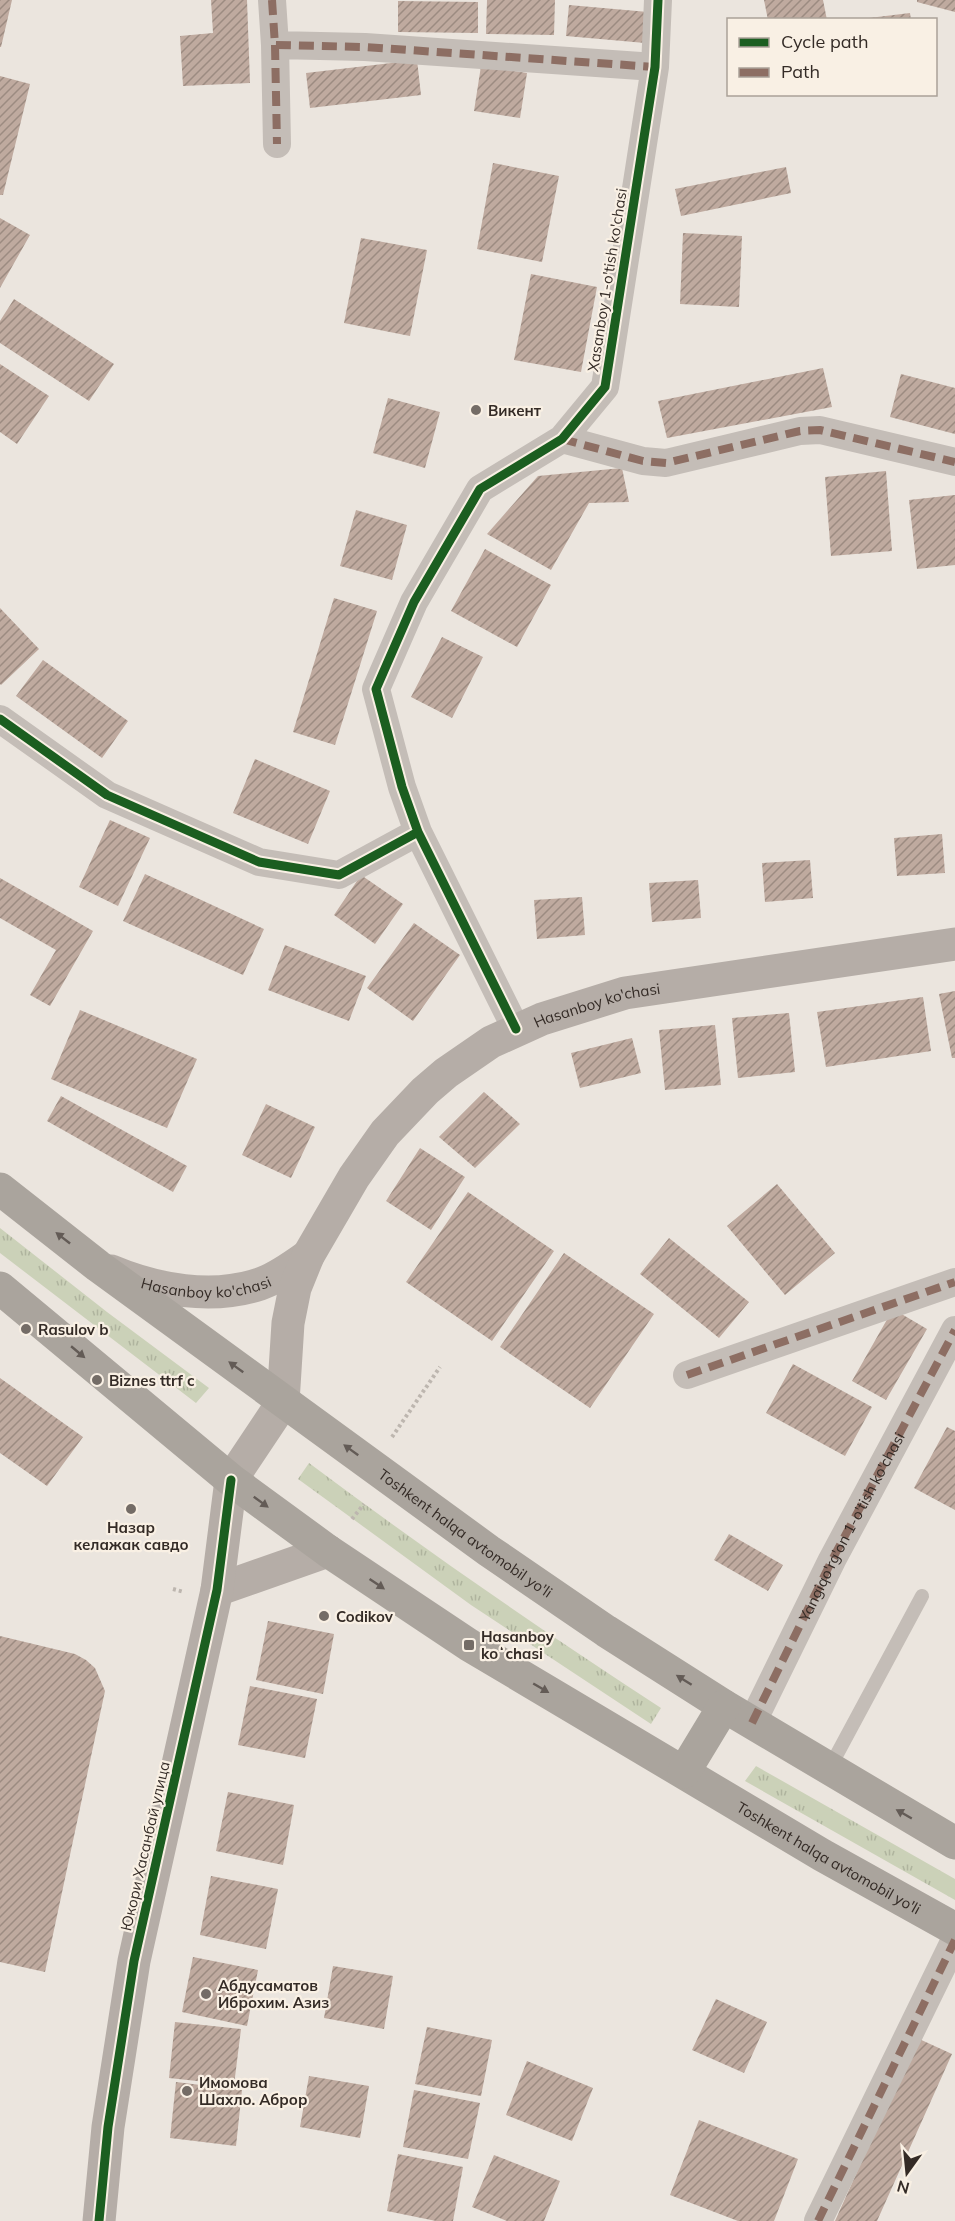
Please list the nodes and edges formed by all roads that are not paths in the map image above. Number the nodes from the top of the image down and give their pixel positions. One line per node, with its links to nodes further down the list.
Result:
1 (272, 0): 3 (street)
2 (658, 0): 4 (street, Xasanboy 1-o'tish ko'chasi)
3 (275, 45): 4 (street); 5 (street)
4 (655, 67): 6 (street, Xasanboy 1-o'tish ko'chasi)
5 (277, 144)
6 (562, 439): 7 (street); 9 (street, Xasanboy 1-o'tish ko'chasi)
7 (955, 462)
8 (0, 719): 9 (street)
9 (418, 832): 11 (street, Xasanboy 1-o'tish ko'chasi)
10 (955, 944): 11 (main road, Hasanboy ko'chasi)
11 (516, 1029): 13 (main road, Hasanboy ko'chasi)
12 (0, 1189): 14 (highway, Toshkent halqa avtomobil yo'li, one-way to 12)
13 (308, 1256): 14 (main road, Hasanboy ko'chasi); 19 (main road, Hasanboy ko'chasi)
14 (98, 1266): 19 (highway, Toshkent halqa avtomobil yo'li, one-way to 14)
15 (955, 1282): 18 (street)
16 (0, 1288): 20 (highway, Toshkent halqa avtomobil yo'li, one-way to 20)
17 (955, 1330): 25 (street, Yangiqo'rg'on 1-o'tish ko'chasi)
18 (687, 1375)
19 (283, 1402): 20 (main road); 24 (highway, Toshkent halqa avtomobil yo'li, one-way to 19)
20 (231, 1480): 21 (highway, Toshkent halqa avtomobil yo'li, one-way to 21); 22 (main road, Юкори Хасанбай улица)
21 (328, 1551): 22 (main road); 27 (highway, Toshkent halqa avtomobil yo'li, one-way to 27)
22 (217, 1590): 31 (main road, Юкори Хасанбай улица)
23 (922, 1596): 26 (lane)
24 (724, 1706): 25 (highway, Toshkent halqa avtomobil yo'li); 27 (highway)
25 (752, 1723): 26 (highway, Toshkent halqa avtomobil yo'li)
26 (829, 1769): 28 (highway, Toshkent halqa avtomobil yo'li, one-way to 26)
27 (684, 1772): 29 (highway, Toshkent halqa avtomobil yo'li)
28 (955, 1843)
29 (955, 1929)
30 (955, 1940): 32 (street)
31 (99, 2221)
32 (818, 2221)

